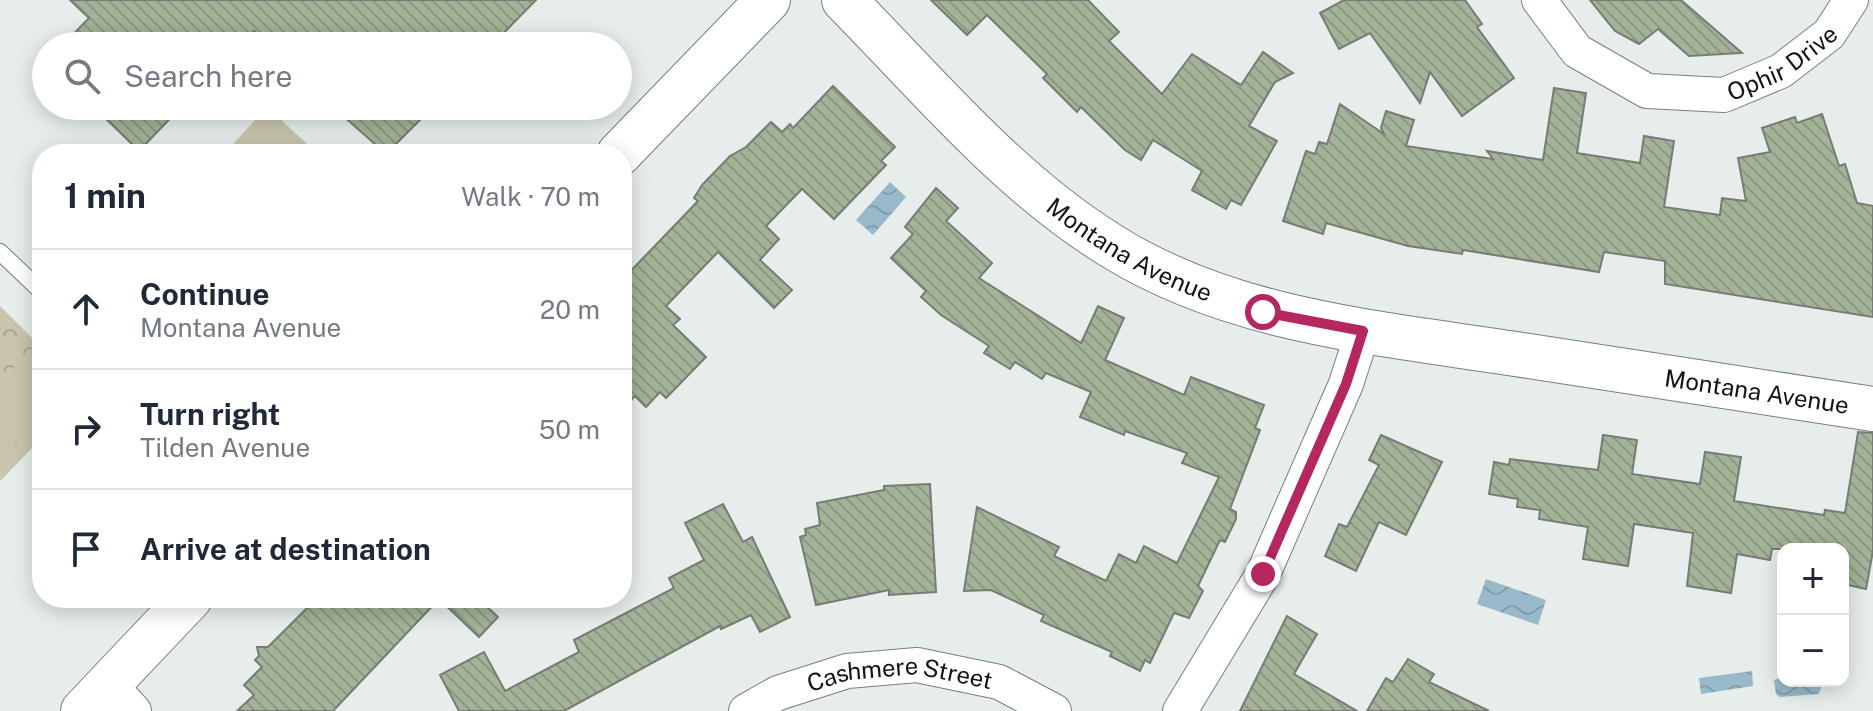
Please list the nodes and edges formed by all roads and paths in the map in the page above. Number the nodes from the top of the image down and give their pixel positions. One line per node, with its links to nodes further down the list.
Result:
1 (768, 0): 5 (street)
2 (844, 0): 8 (street, Montana Avenue)
3 (1539, 0): 4 (street, Ophir Drive)
4 (1851, 0)
5 (629, 144)
6 (0, 252): 7 (lane)
7 (32, 282)
8 (1363, 331): 9 (street, Montana Avenue); 14 (street)
9 (1873, 409)
10 (182, 608): 11 (street)
11 (109, 702)
12 (746, 711): 13 (street, Cashmere Street)
13 (1054, 711)
14 (1180, 711)

